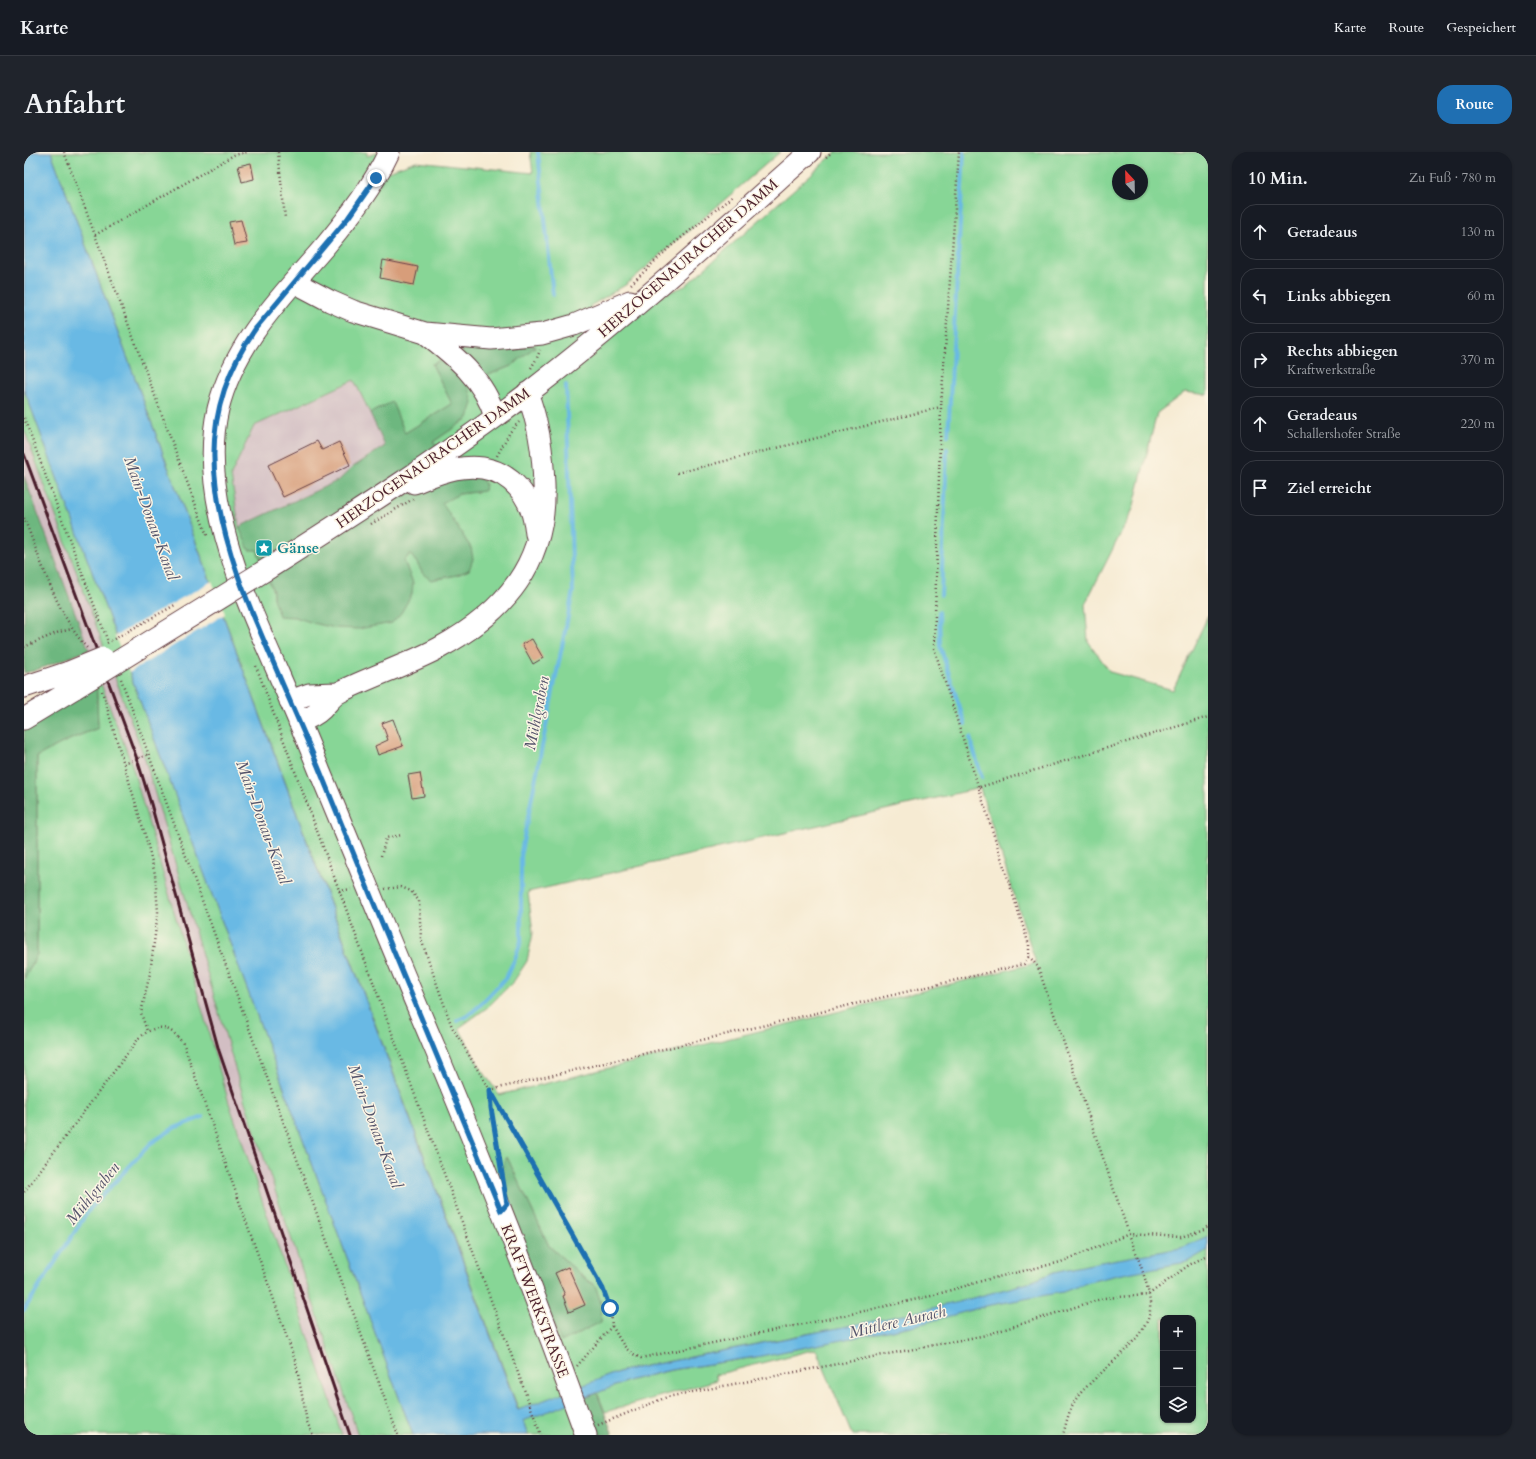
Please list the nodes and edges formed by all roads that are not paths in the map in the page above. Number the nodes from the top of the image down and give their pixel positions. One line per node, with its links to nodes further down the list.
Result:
1 (389, 152): 3 (main road, KRAFTWERKSTRASSE)
2 (810, 152): 4 (main road, HERZOGENAURACHER DAMM)
3 (294, 282): 5 (main road); 13 (main road, KRAFTWERKSTRASSE)
4 (652, 292): 5 (main road); 6 (main road, HERZOGENAURACHER DAMM)
5 (425, 333): 7 (main road)
6 (527, 393): 7 (main road, HERZOGENAURACHER DAMM); 9 (main road)
7 (495, 417): 8 (main road, HERZOGENAURACHER DAMM)
8 (373, 502): 9 (main road); 10 (main road, HERZOGENAURACHER DAMM, bridge)
9 (536, 542): 12 (main road)
10 (72, 680): 11 (main road); 14 (main road, HERZOGENAURACHER DAMM)
11 (24, 687)
12 (337, 693): 13 (main road); 15 (main road)
13 (290, 701): 15 (main road, KRAFTWERKSTRASSE)
14 (24, 719)
15 (299, 722): 16 (main road, KRAFTWERKSTRASSE)
16 (586, 1433)

